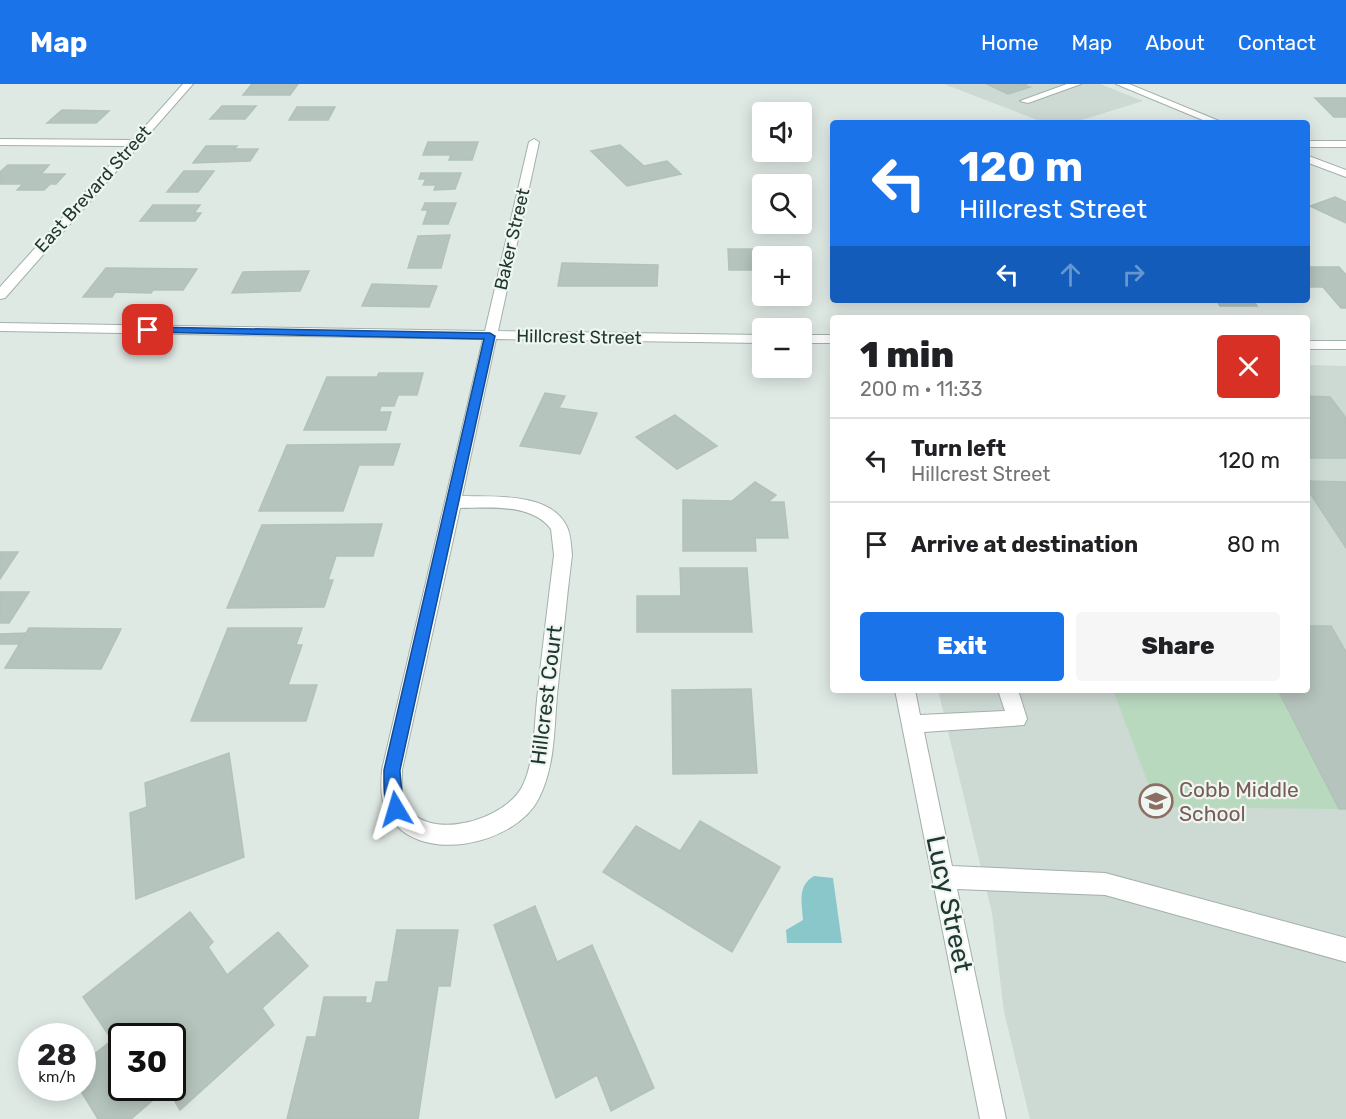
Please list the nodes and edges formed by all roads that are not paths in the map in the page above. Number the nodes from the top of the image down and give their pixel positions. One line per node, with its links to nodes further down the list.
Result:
1 (188, 84): 8 (street, East Brevard Street)
2 (1076, 84): 4 (street)
3 (1121, 84): 5 (street)
4 (1024, 101)
5 (1211, 120)
6 (0, 142): 8 (street)
7 (534, 142): 15 (street, Baker Street)
8 (133, 143): 13 (street, East Brevard Street)
9 (1310, 144): 10 (street)
10 (1346, 144)
11 (1310, 160): 12 (street)
12 (1346, 174)
13 (0, 295)
14 (0, 327): 15 (street, Hillcrest Street)
15 (490, 336): 16 (street, Hillcrest Street); 21 (street, Hillcrest Court)
16 (752, 339)
17 (812, 339): 18 (street)
18 (830, 339)
19 (1310, 345): 20 (street)
20 (1346, 345)
21 (453, 502): 21 (street, Hillcrest Court)
22 (906, 693): 24 (street, Lucy Street)
23 (1009, 693): 24 (street)
24 (912, 724): 25 (street, Lucy Street)
25 (944, 877): 26 (street); 27 (street, Lucy Street)
26 (1346, 950)
27 (993, 1119)

